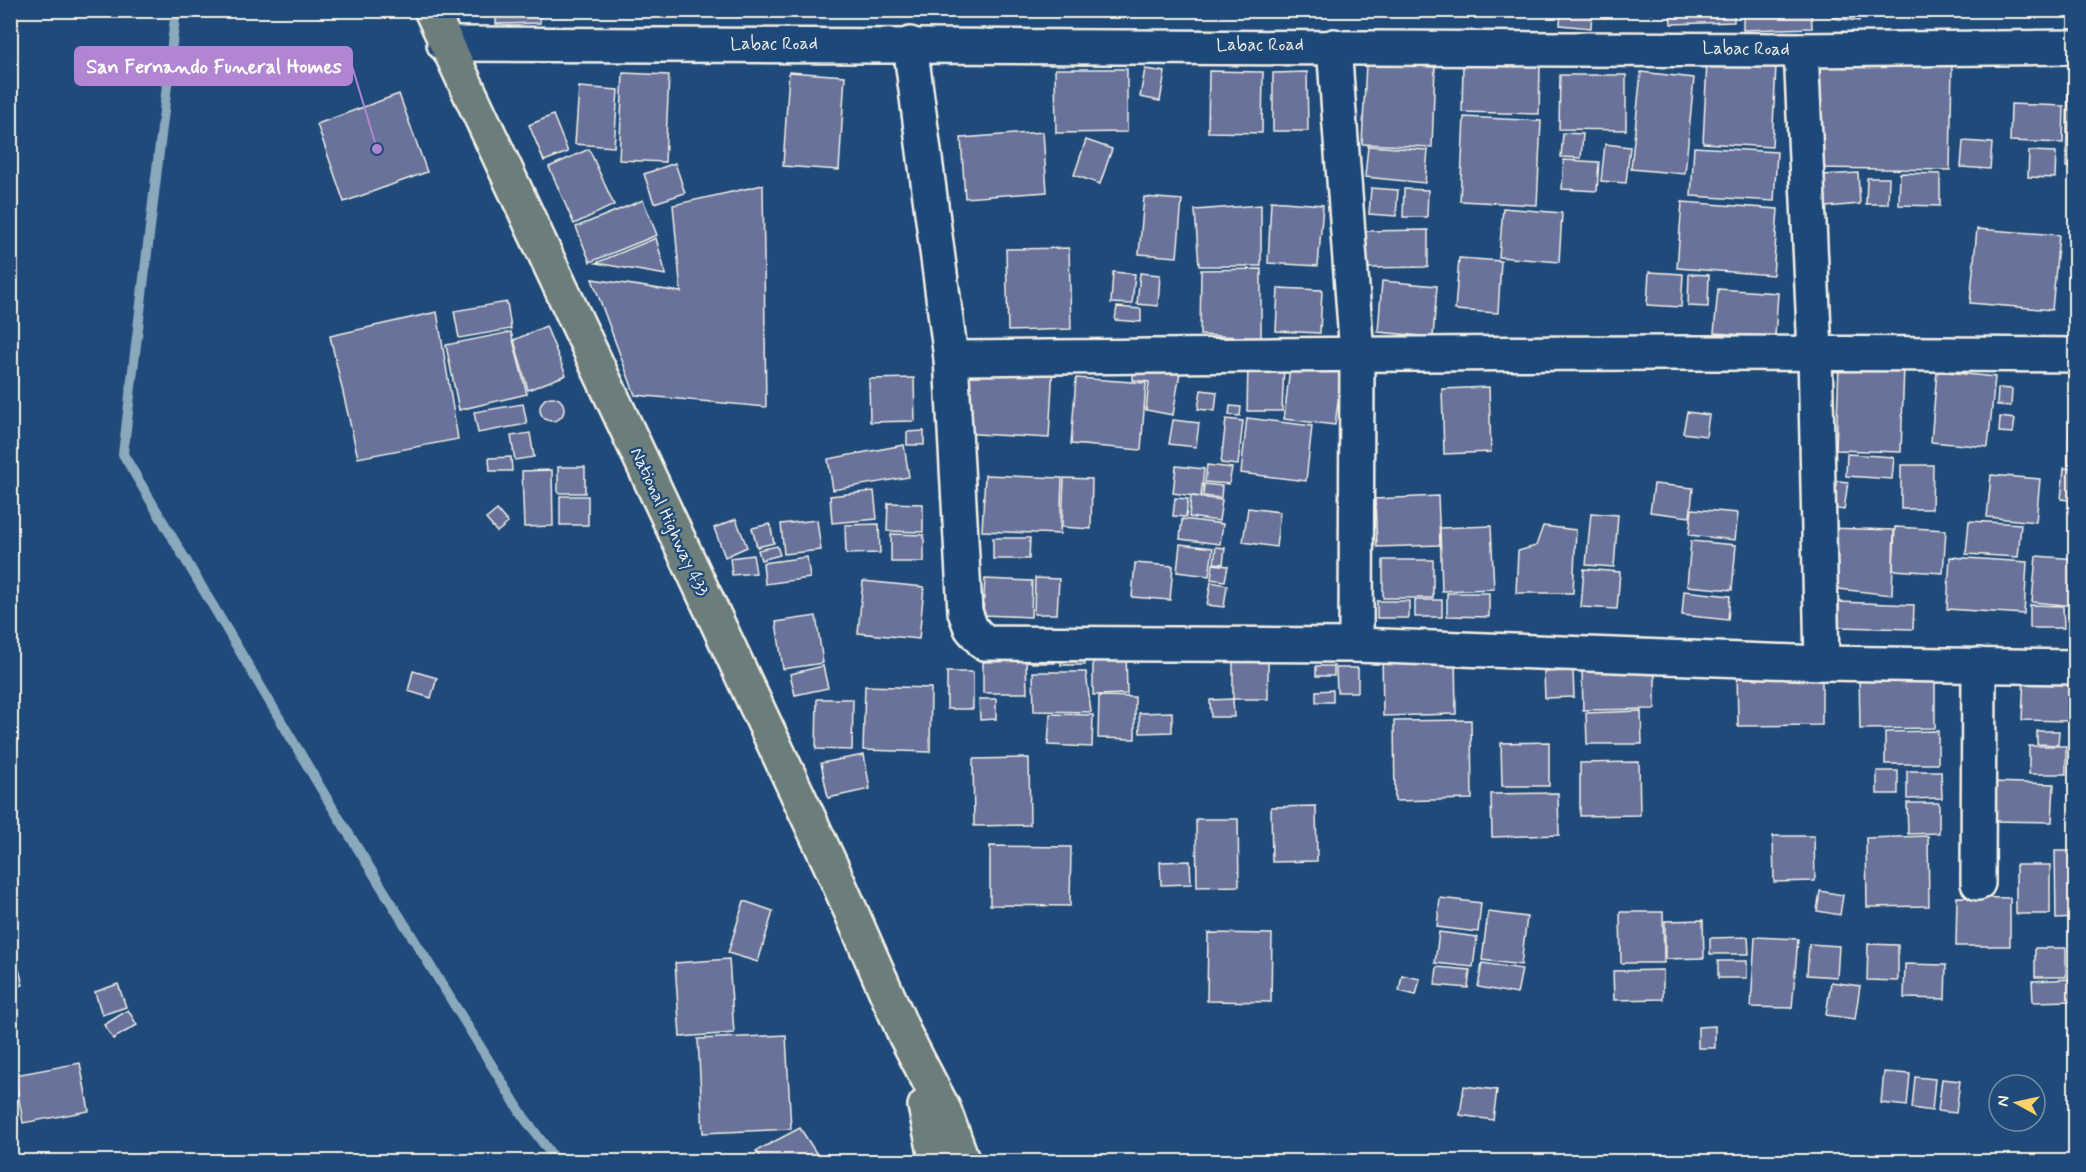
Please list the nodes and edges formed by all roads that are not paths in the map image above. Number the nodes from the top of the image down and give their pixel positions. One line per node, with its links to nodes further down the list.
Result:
1 (431, 10): 2 (main road, National Highway 433)
2 (444, 44): 3 (street, Labac Road); 16 (main road, National Highway 433)
3 (910, 44): 4 (street, Labac Road); 10 (street)
4 (1334, 46): 6 (street, Labac Road); 8 (street)
5 (2076, 47): 6 (street, Labac Road)
6 (1801, 50): 7 (street)
7 (1815, 352): 8 (street); 9 (street); 12 (street)
8 (1357, 354): 10 (street); 11 (street)
9 (2076, 355)
10 (951, 358): 11 (street)
11 (1356, 645): 12 (street)
12 (1822, 663): 13 (street)
13 (1979, 665): 14 (street); 15 (street)
14 (2076, 667)
15 (1978, 883)
16 (905, 1035): 17 (main road, National Highway 433); 18 (main road, National Highway 433)
17 (936, 1161)
18 (963, 1161)

